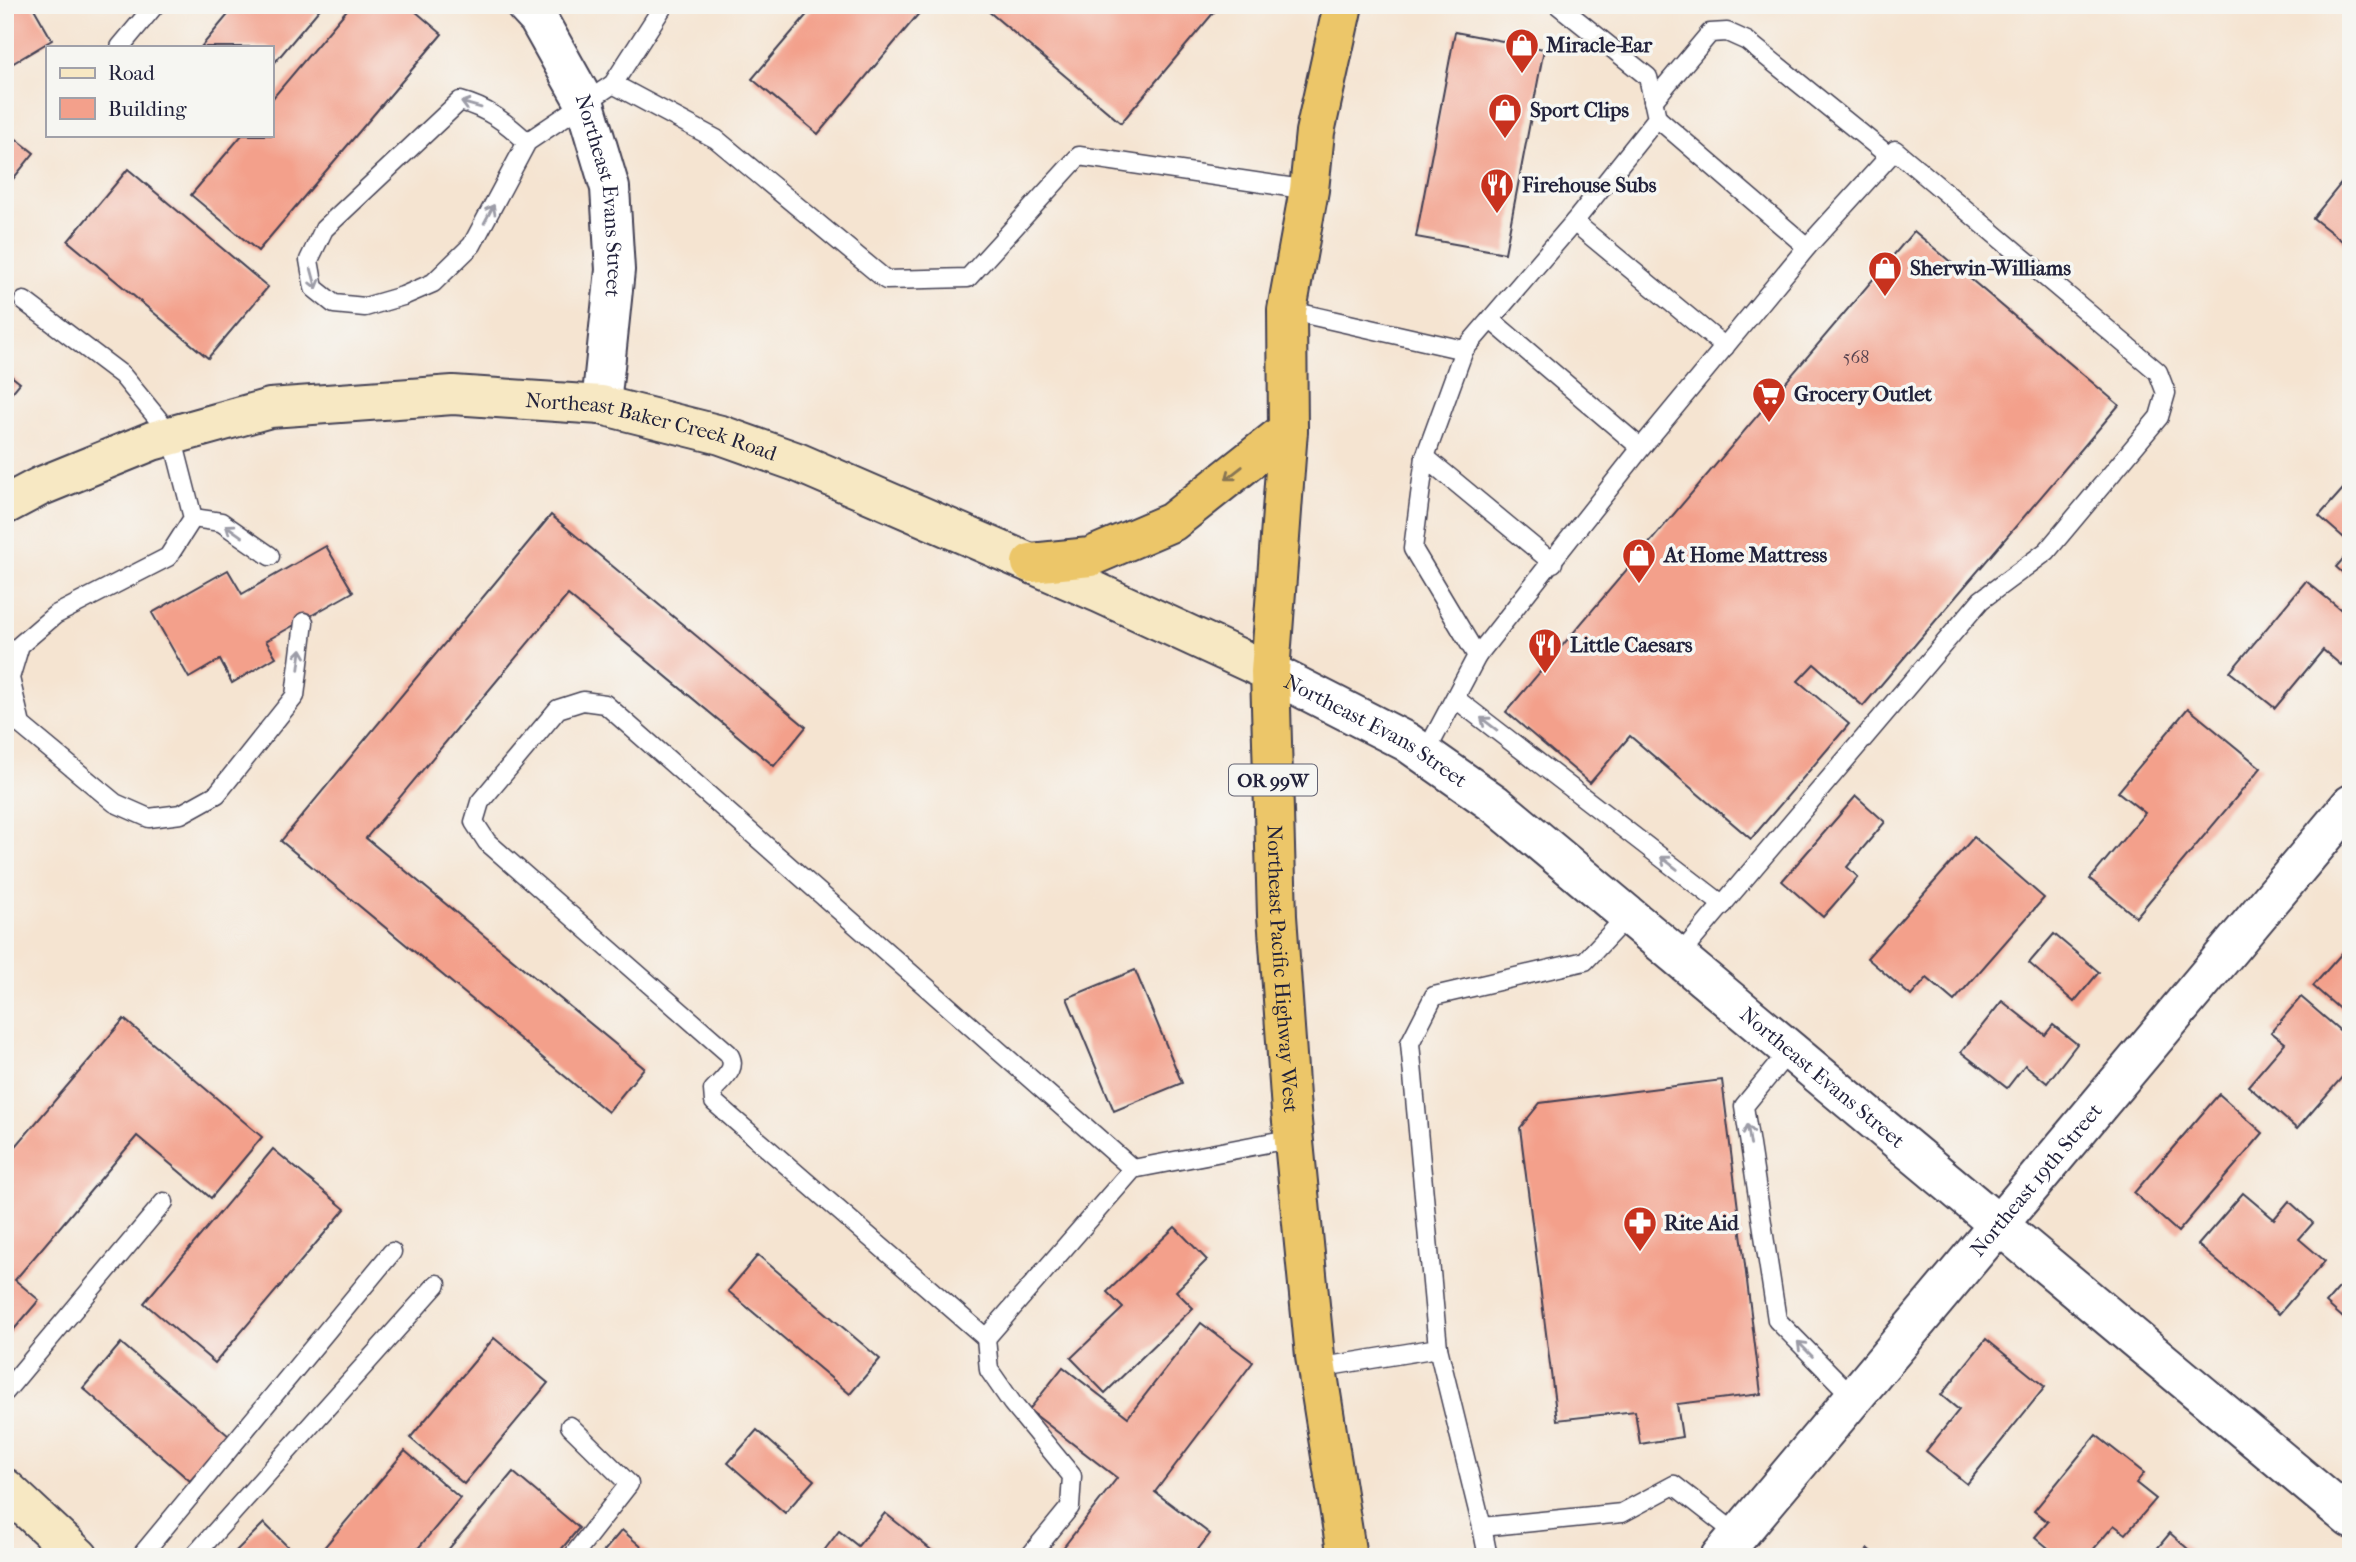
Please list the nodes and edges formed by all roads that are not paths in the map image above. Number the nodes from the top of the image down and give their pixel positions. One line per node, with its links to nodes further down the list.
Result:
1 (155, 5): 6 (lane)
2 (525, 5): 7 (street, Northeast Evans Street)
3 (664, 5): 7 (lane)
4 (1343, 5): 11 (highway, Northeast Pacific Highway West / OR 99W)
5 (1558, 5): 8 (lane)
6 (121, 46)
7 (599, 92): 9 (lane); 11 (lane); 19 (street, Northeast Evans Street)
8 (1655, 109): 10 (lane); 12 (lane); 13 (lane)
9 (527, 142): 9 (lane, one-way to 9)
10 (1889, 156): 13 (lane); 35 (lane)
11 (1309, 190): 15 (highway, Northeast Pacific Highway West / OR 99W)
12 (1574, 222): 16 (lane); 17 (lane)
13 (1807, 247): 17 (lane)
14 (24, 300): 21 (lane)
15 (1287, 310): 18 (lane); 20 (highway, Northeast Pacific Highway West / OR 99W)
16 (1491, 320): 18 (lane); 22 (lane)
17 (1725, 347): 22 (lane)
18 (1464, 350): 23 (lane)
19 (601, 405): 21 (main road, Northeast Baker Creek Road); 27 (main road, Northeast Baker Creek Road)
20 (1287, 430): 27 (highway, one-way to 27); 31 (highway, Northeast Pacific Highway West / OR 99W)
21 (172, 436): 24 (main road, Northeast Baker Creek Road); 25 (lane)
22 (1641, 448): 28 (lane)
23 (1425, 457): 28 (lane); 30 (lane)
24 (5, 505)
25 (193, 518): 26 (lane, one-way to 25); 29 (lane, one-way to 29)
26 (270, 556)
27 (1031, 563): 31 (main road, Northeast Baker Creek Road)
28 (1553, 563): 30 (lane)
29 (304, 622)
30 (1477, 656): 32 (lane)
31 (1270, 672): 33 (street, Northeast Evans Street); 39 (highway, Northeast Pacific Highway West / OR 99W)
32 (1456, 699): 33 (lane); 35 (lane, one-way to 32)
33 (1425, 754): 36 (street, Northeast Evans Street)
34 (2351, 804): 42 (street, Northeast 19th Street)
35 (1723, 905): 37 (lane)
36 (1628, 915): 37 (street, Northeast Evans Street); 46 (lane)
37 (1678, 957): 38 (street, Northeast Evans Street)
38 (1789, 1051): 42 (street, Northeast Evans Street); 49 (lane, one-way to 38)
39 (1294, 1138): 40 (lane); 47 (highway, Northeast Pacific Highway West / OR 99W)
40 (1133, 1169): 45 (lane); 45 (lane)
41 (164, 1202): 48 (lane)
42 (1996, 1225): 49 (street, Northeast 19th Street); 52 (street, Northeast Evans Street)
43 (392, 1252): 57 (lane)
44 (437, 1284): 58 (lane)
45 (986, 1338): 60 (lane)
46 (1438, 1348): 47 (lane); 53 (lane)
47 (1317, 1368): 55 (highway, Northeast Pacific Highway West / OR 99W)
48 (5, 1392)
49 (1853, 1397): 54 (street, Northeast 19th Street)
50 (570, 1426): 59 (lane)
51 (5, 1488): 56 (main road)
52 (2351, 1519)
53 (1482, 1527): 54 (lane); 61 (lane)
54 (1729, 1546)
55 (1346, 1556)
56 (79, 1557)
57 (140, 1557)
58 (193, 1557)
59 (572, 1557)
60 (1029, 1557)
61 (1489, 1557)

